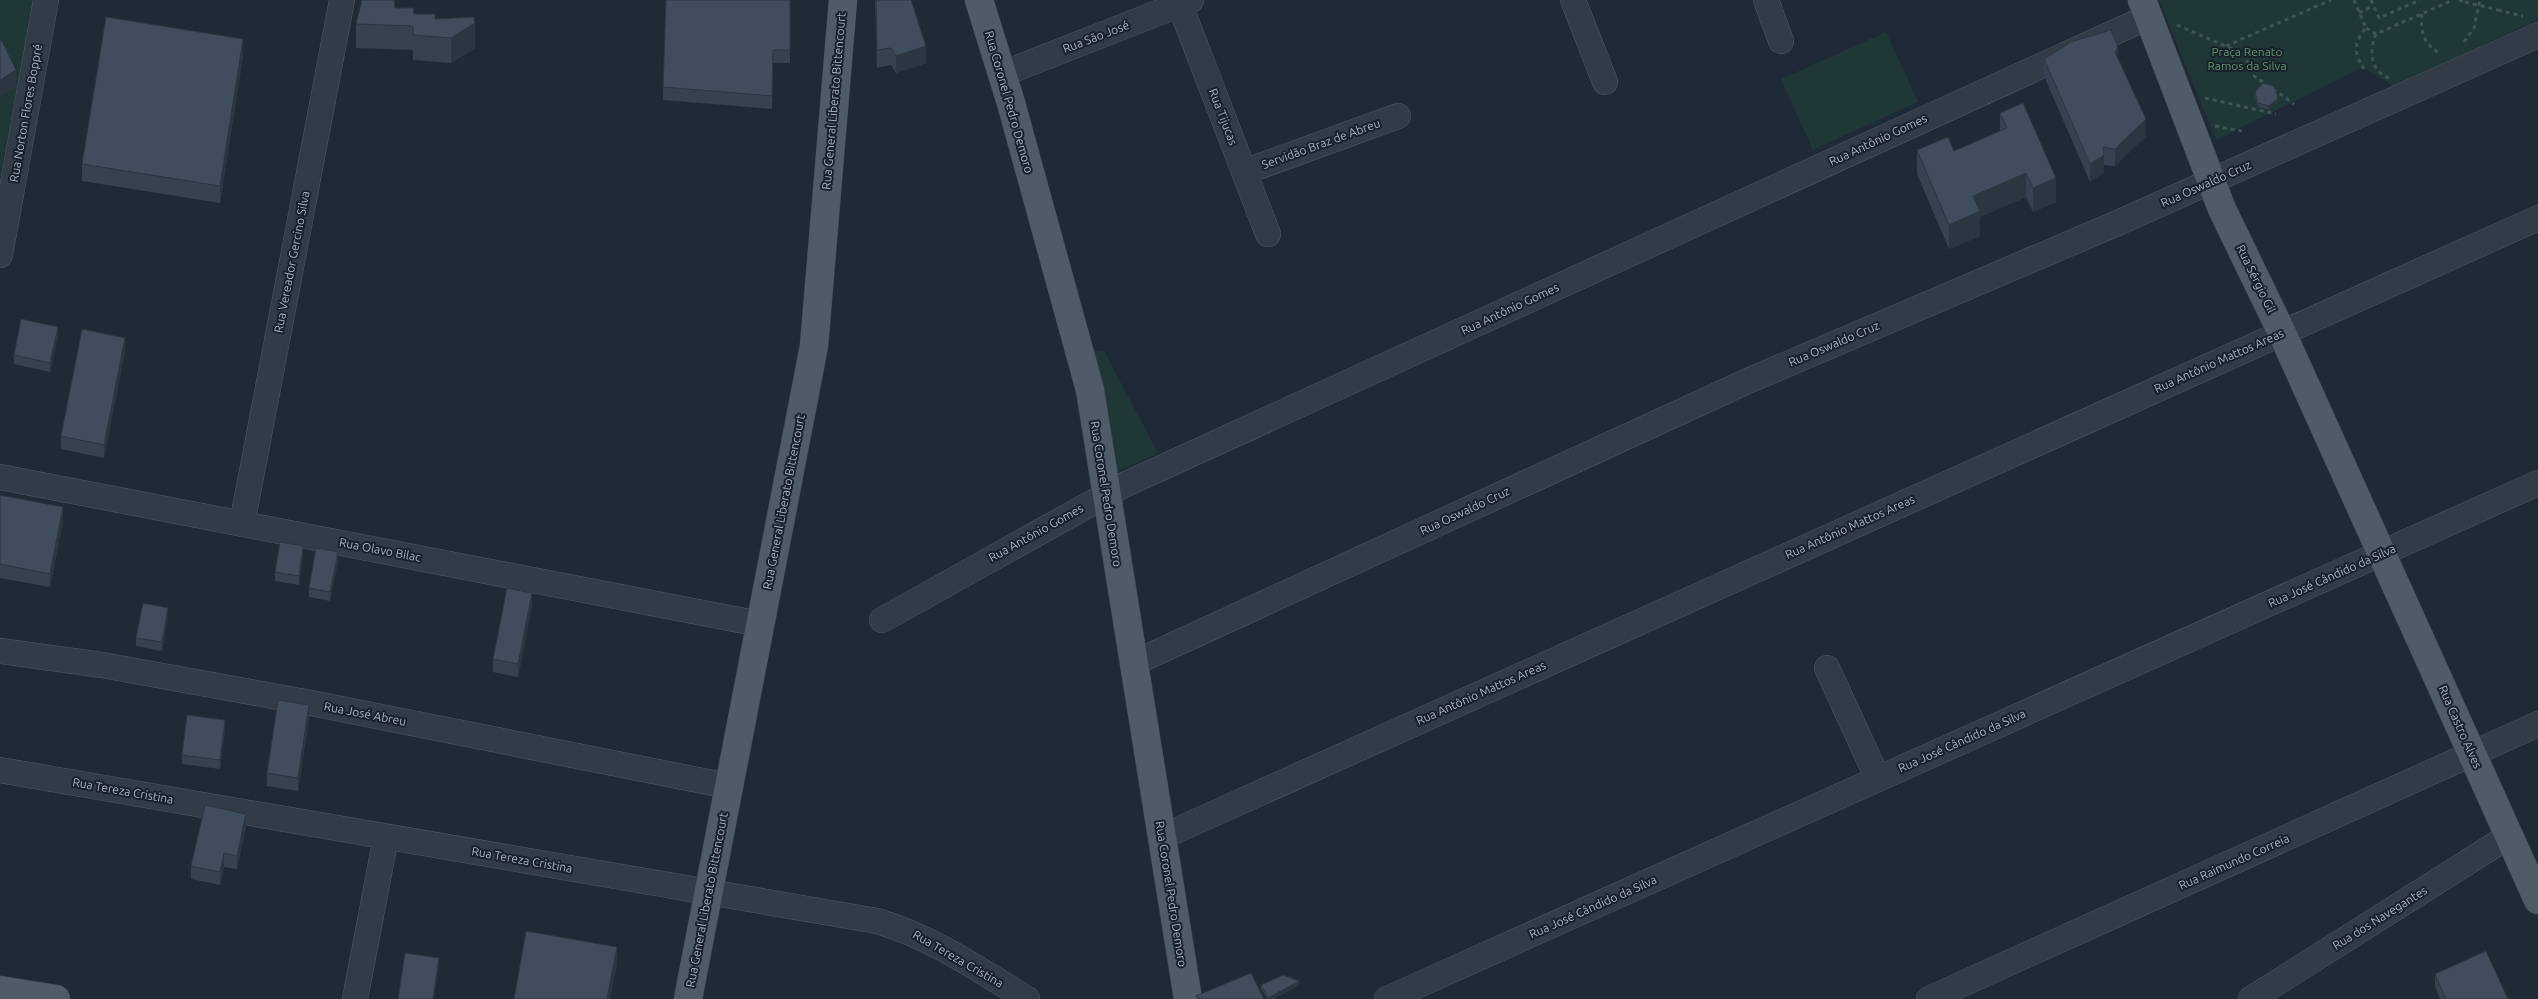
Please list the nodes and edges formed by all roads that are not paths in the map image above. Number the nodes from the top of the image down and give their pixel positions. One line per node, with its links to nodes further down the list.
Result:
1 (46, 0): 18 (street, Rua Norton Flores Boppré)
2 (342, 0): 23 (street, Rua Vereador Gercino Silva)
3 (843, 0): 26 (main road, Rua General Liberato Bittencourt)
4 (979, 0): 11 (main road, Rua Coronel Pedro Demoro)
5 (1573, 0): 12 (street)
6 (1766, 0): 10 (street)
7 (1183, 1): 11 (street, Rua São José); 14 (street, Rua Tijucas)
8 (2154, 13): 15 (main road, Rua Sérgio Gil); 22 (street, Rua Antônio Gomes)
9 (2532, 25): 15 (street, Rua Oswaldo Cruz)
10 (1781, 41)
11 (1002, 74): 22 (main road, Rua Coronel Pedro Demoro)
12 (1605, 82)
13 (1398, 116): 14 (street, Servidão Braz de Abreu)
14 (1244, 172): 17 (street, Rua Tijucas)
15 (2210, 182): 19 (main road, Rua Sérgio Gil); 28 (street, Rua Oswaldo Cruz)
16 (2538, 218): 19 (street, Rua Antônio Mattos Areas)
17 (1268, 234)
18 (0, 256)
19 (2282, 333): 24 (main road, Rua Sérgio Gil); 35 (street, Rua Antônio Mattos Areas)
20 (0, 477): 23 (street, Rua Olavo Bilac)
21 (2538, 483): 24 (street, Rua José Cândido da Silva)
22 (1107, 494): 25 (street, Rua Antônio Gomes); 28 (main road, Rua Coronel Pedro Demoro)
23 (242, 524): 26 (street, Rua Olavo Bilac)
24 (2382, 554): 31 (main road, Rua Castro Alves); 33 (street, Rua José Cândido da Silva)
25 (882, 620)
26 (760, 624): 34 (main road, Rua General Liberato Bittencourt)
27 (0, 651): 34 (street, Rua José Abreu)
28 (1134, 663): 35 (main road, Rua Coronel Pedro Demoro)
29 (1827, 668): 33 (street)
30 (2538, 724): 31 (street, Rua Raimundo Correia)
31 (2472, 754): 36 (main road, Rua Castro Alves); 47 (street, Rua Raimundo Correia)
32 (0, 770): 37 (street, Rua Tereza Cristina)
33 (1878, 779): 46 (street, Rua José Cândido da Silva)
34 (728, 786): 38 (main road, Rua General Liberato Bittencourt)
35 (1162, 836): 45 (main road, Rua Coronel Pedro Demoro)
36 (2508, 836): 39 (main road, Rua Castro Alves); 48 (street, Rua dos Navegantes)
37 (386, 837): 38 (street, Rua Tereza Cristina); 42 (street)
38 (708, 892): 43 (main road, Rua General Liberato Bittencourt); 44 (street, Rua Tereza Cristina)
39 (2538, 900)
40 (0, 990): 41 (main road)
41 (56, 999)
42 (355, 999)
43 (688, 999)
44 (1027, 999)
45 (1188, 999)
46 (1387, 999)
47 (1930, 999)
48 (2251, 999)

